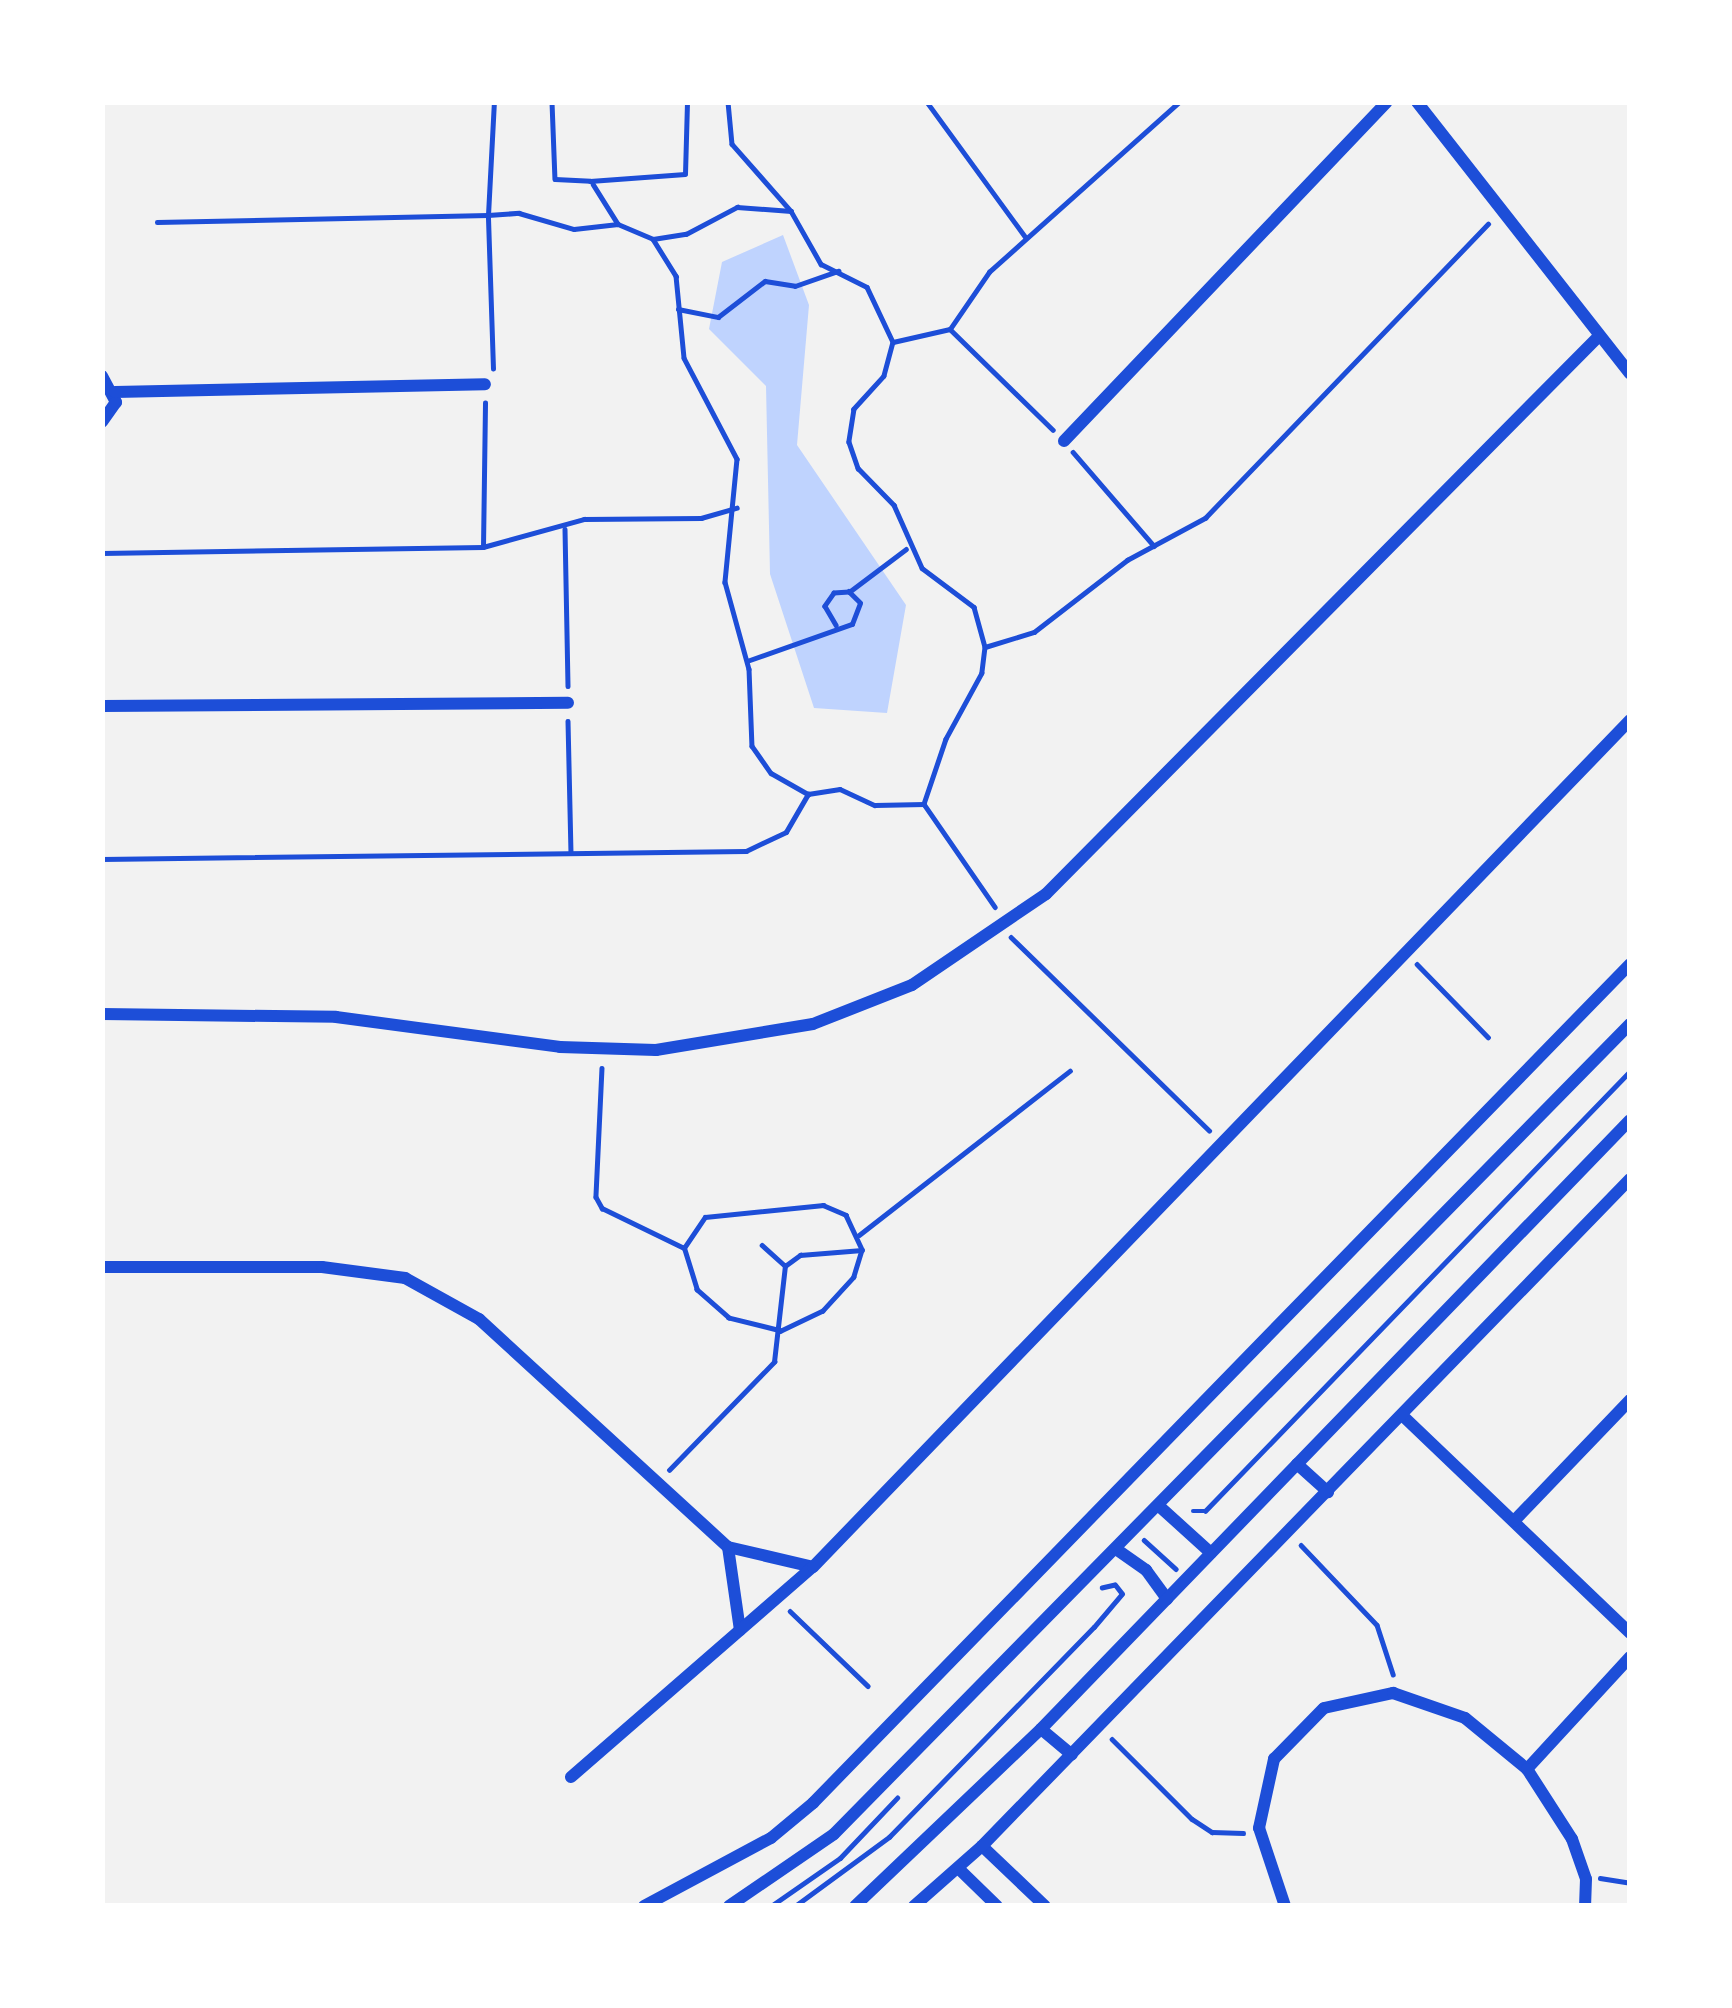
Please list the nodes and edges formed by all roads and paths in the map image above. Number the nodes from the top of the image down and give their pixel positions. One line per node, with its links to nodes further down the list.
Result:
1 (494, 102): 12 (path)
2 (552, 102): 9 (path)
3 (687, 102): 9 (path)
4 (728, 102): 11 (path)
5 (927, 102): 15 (path)
6 (1179, 102): 15 (path)
7 (1387, 102): 27 (street)
8 (1418, 102): 10 (street)
9 (590, 181): 14 (path)
10 (1502, 210): 20 (street); 29 (path)
11 (791, 211): 16 (path); 17 (path)
12 (488, 214): 13 (path); 14 (path); 24 (path)
13 (157, 222)
14 (619, 224): 16 (path)
15 (1026, 238): 19 (path)
16 (653, 239): 18 (path)
17 (838, 271): 18 (path); 21 (path)
18 (678, 309): 28 (path)
19 (950, 329): 21 (path); 27 (path)
20 (1599, 336): 22 (street); 43 (street)
21 (893, 342): 31 (path)
22 (1630, 374)
23 (102, 376): 25 (street)
24 (485, 384): 25 (street); 30 (path)
25 (115, 392): 26 (street)
26 (102, 422)
27 (1064, 441): 29 (path)
28 (737, 508): 30 (path); 36 (path)
29 (1154, 546): 35 (path)
30 (483, 547): 32 (path)
31 (908, 548): 33 (path); 35 (path)
32 (102, 553)
33 (849, 592): 34 (path); 34 (path)
34 (836, 626): 36 (path)
35 (985, 647): 41 (path)
36 (747, 661): 40 (path)
37 (568, 703): 38 (street)
38 (102, 706)
39 (1630, 720): 44 (street)
40 (808, 794): 41 (path); 42 (path)
41 (925, 804): 43 (path)
42 (102, 859)
43 (1004, 930): 49 (street); 53 (path)
44 (1404, 951): 48 (path); 53 (street)
45 (1630, 964): 94 (street)
46 (102, 1014): 49 (street)
47 (1630, 1024): 68 (street)
48 (1488, 1037)
49 (603, 1050): 57 (path)
50 (1070, 1071): 55 (path)
51 (1630, 1071): 67 (path)
52 (1630, 1120): 64 (street)
53 (1218, 1139): 74 (street)
54 (1630, 1179): 63 (street)
55 (859, 1235): 57 (path); 58 (path)
56 (762, 1245): 59 (path)
57 (684, 1249): 61 (path)
58 (862, 1250): 59 (path); 61 (path)
59 (785, 1266): 61 (path)
60 (102, 1267): 65 (street)
61 (781, 1330): 65 (path)
62 (1630, 1400): 69 (street)
63 (1405, 1417): 66 (street); 69 (street)
64 (1297, 1464): 66 (street); 73 (street)
65 (658, 1482): 71 (street)
66 (1328, 1492): 70 (street)
67 (1190, 1498)
68 (1160, 1506): 72 (street); 73 (street)
69 (1514, 1521): 79 (street)
70 (1288, 1532): 82 (path); 83 (street)
71 (728, 1547): 74 (street); 78 (street)
72 (1116, 1550): 75 (street); 95 (street)
73 (1211, 1552): 75 (street)
74 (813, 1567): 76 (street)
75 (1167, 1599): 84 (street)
76 (778, 1600): 78 (street); 81 (path)
77 (1090, 1600): 97 (path)
78 (740, 1630): 87 (street)
79 (1630, 1633)
80 (1630, 1658): 86 (street)
81 (868, 1686)
82 (1393, 1693): 86 (street); 89 (street)
83 (1099, 1727): 85 (street); 89 (path)
84 (1041, 1729): 85 (street); 98 (street)
85 (1072, 1755): 90 (street)
86 (1527, 1768): 92 (street)
87 (571, 1777)
88 (908, 1787): 96 (path)
89 (1259, 1828): 102 (street)
90 (982, 1846): 91 (street); 101 (street)
91 (959, 1869): 99 (street); 100 (street)
92 (1586, 1879): 93 (path); 103 (street)
93 (1630, 1882)
94 (644, 1906)
95 (729, 1906)
96 (771, 1906)
97 (795, 1906)
98 (856, 1906)
99 (914, 1906)
100 (997, 1906)
101 (1045, 1906)
102 (1286, 1906)
103 (1585, 1906)

